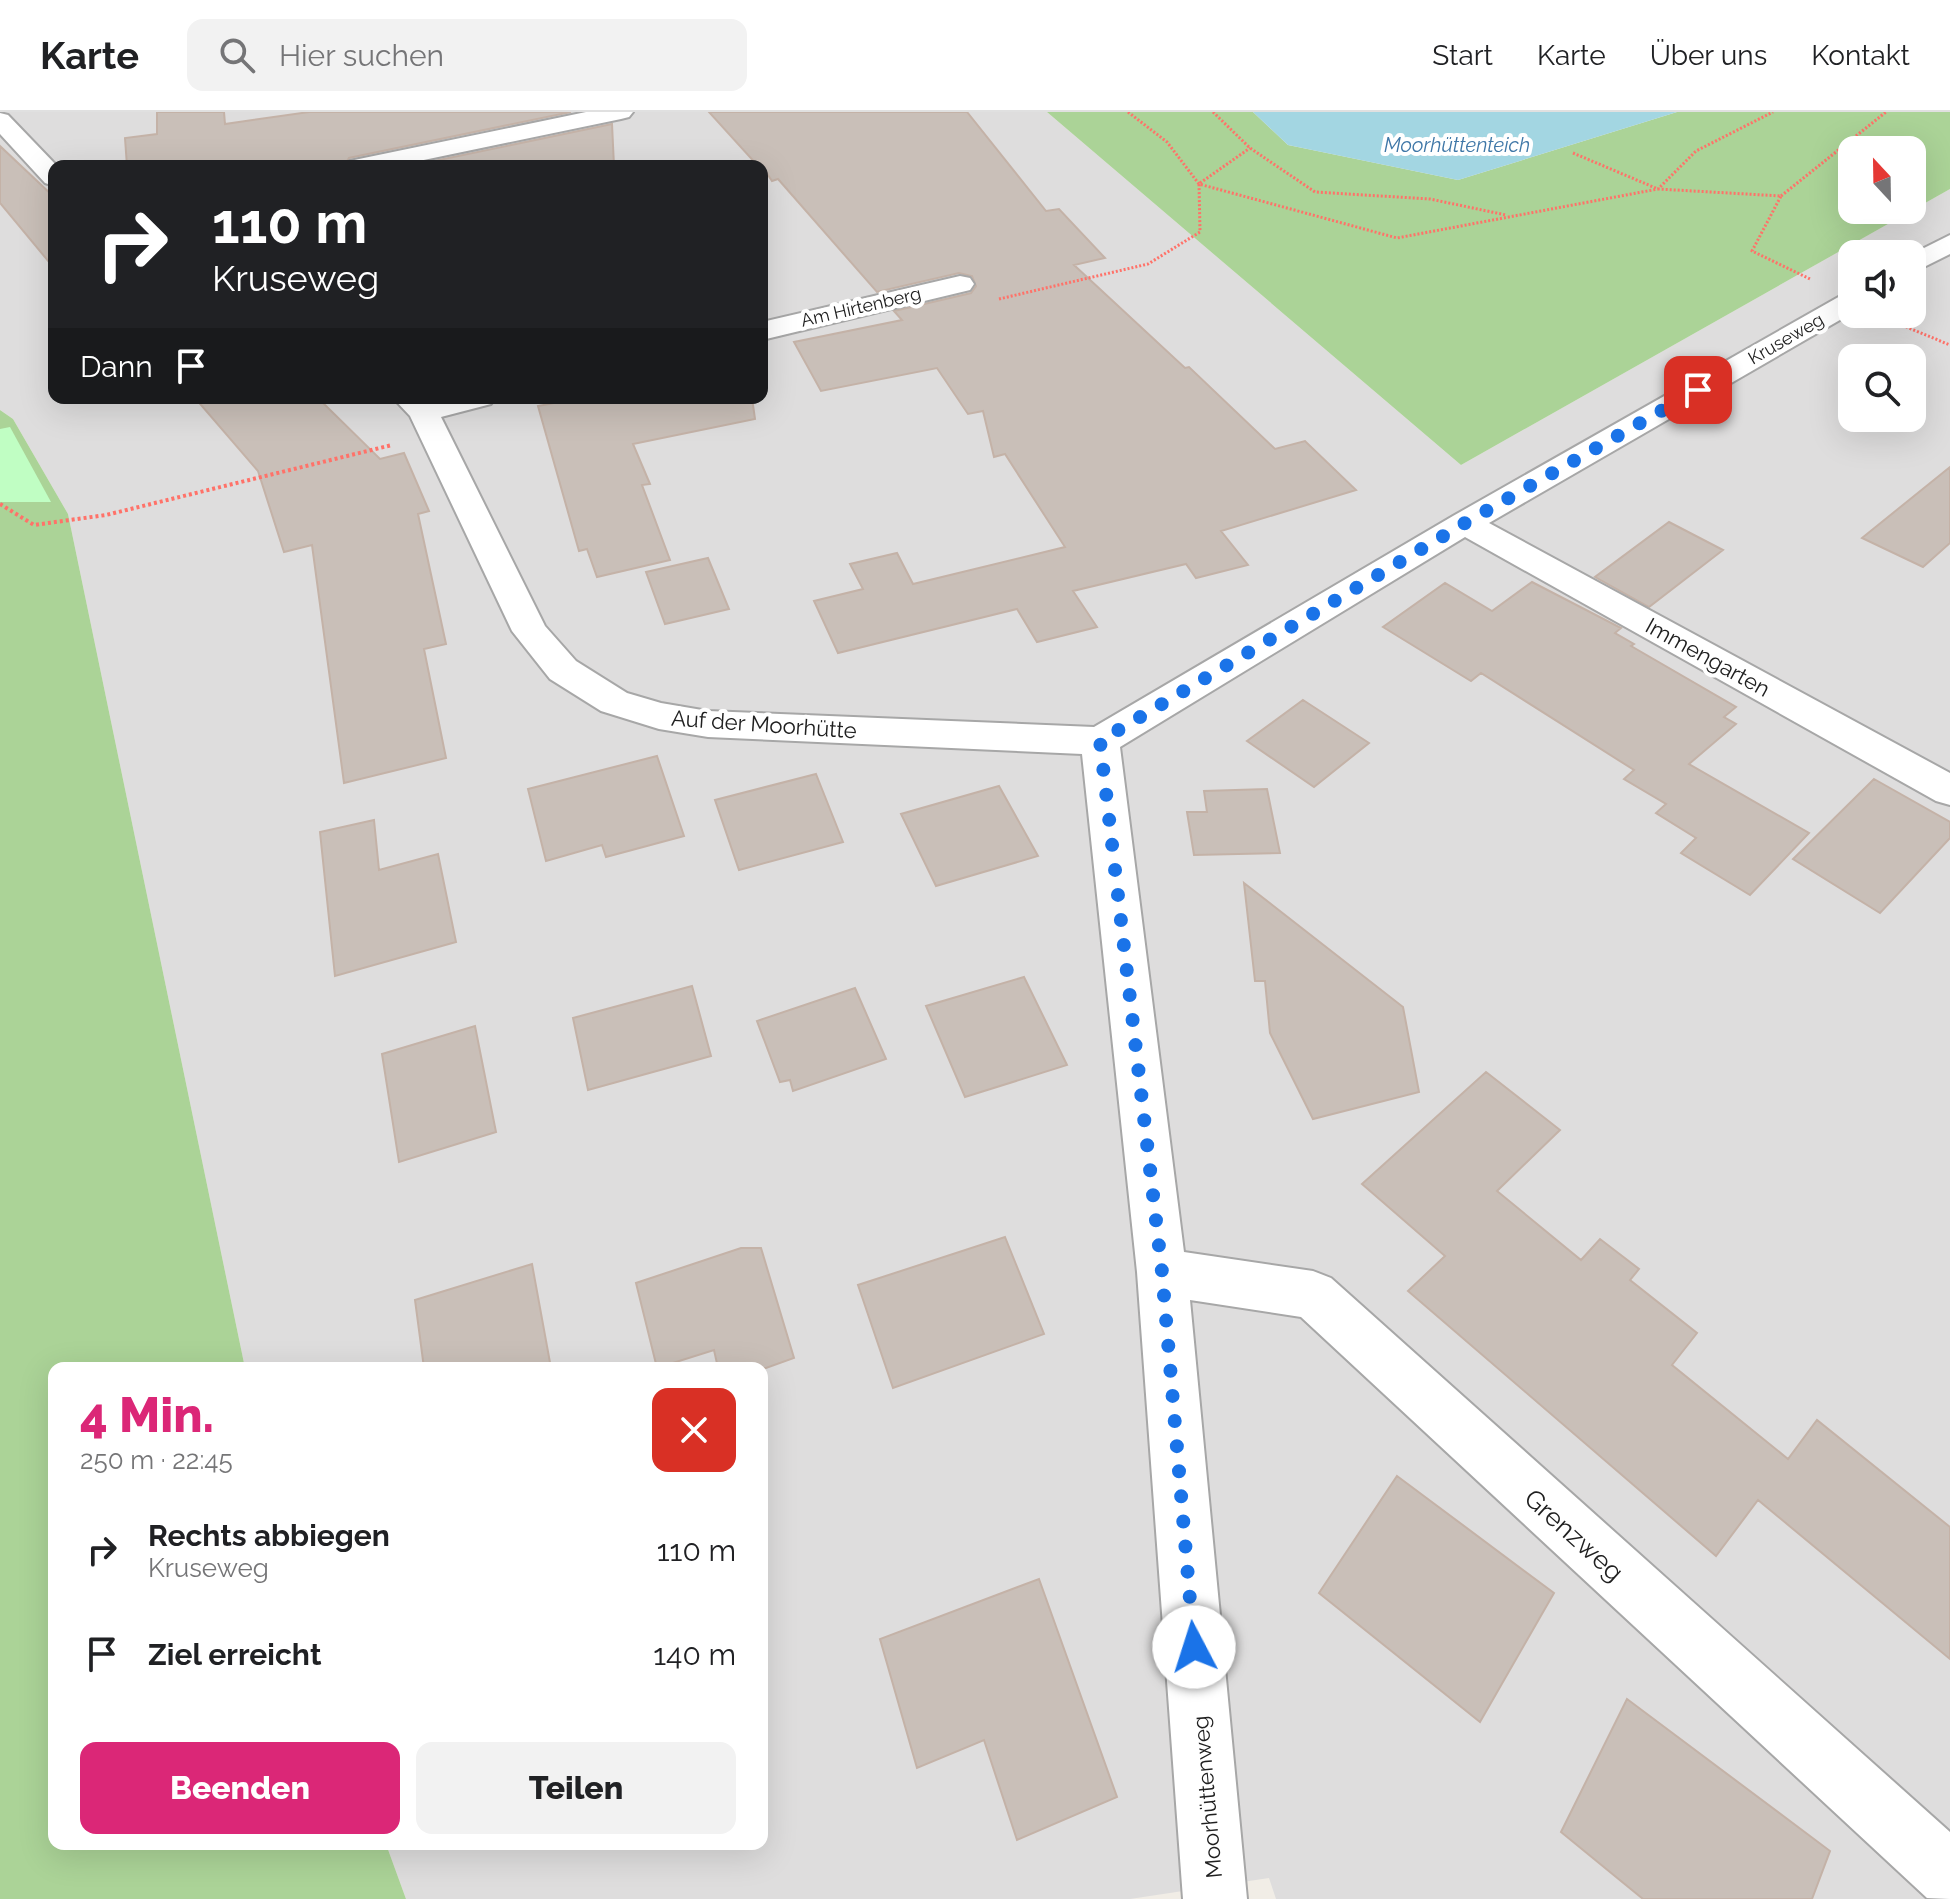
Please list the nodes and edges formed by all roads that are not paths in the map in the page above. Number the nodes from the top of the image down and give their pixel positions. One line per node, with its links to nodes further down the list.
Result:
1 (621, 112): 3 (street)
2 (0, 120): 4 (street)
3 (388, 160)
4 (48, 172)
5 (1950, 243): 6 (street)
6 (1926, 257)
7 (960, 284): 9 (street, Am Hirtenberg)
8 (1838, 318): 11 (street, Kruseweg)
9 (768, 330)
10 (415, 405): 12 (street, Auf der Moorhütte)
11 (1465, 523): 12 (street, Kruseweg); 13 (street, Immengarten)
12 (1100, 741): 14 (street, Moorhüttenweg)
13 (1950, 791)
14 (1162, 1272): 15 (street, Grenzweg); 16 (street, Moorhüttenweg)
15 (1950, 1875)
16 (1215, 1899)

